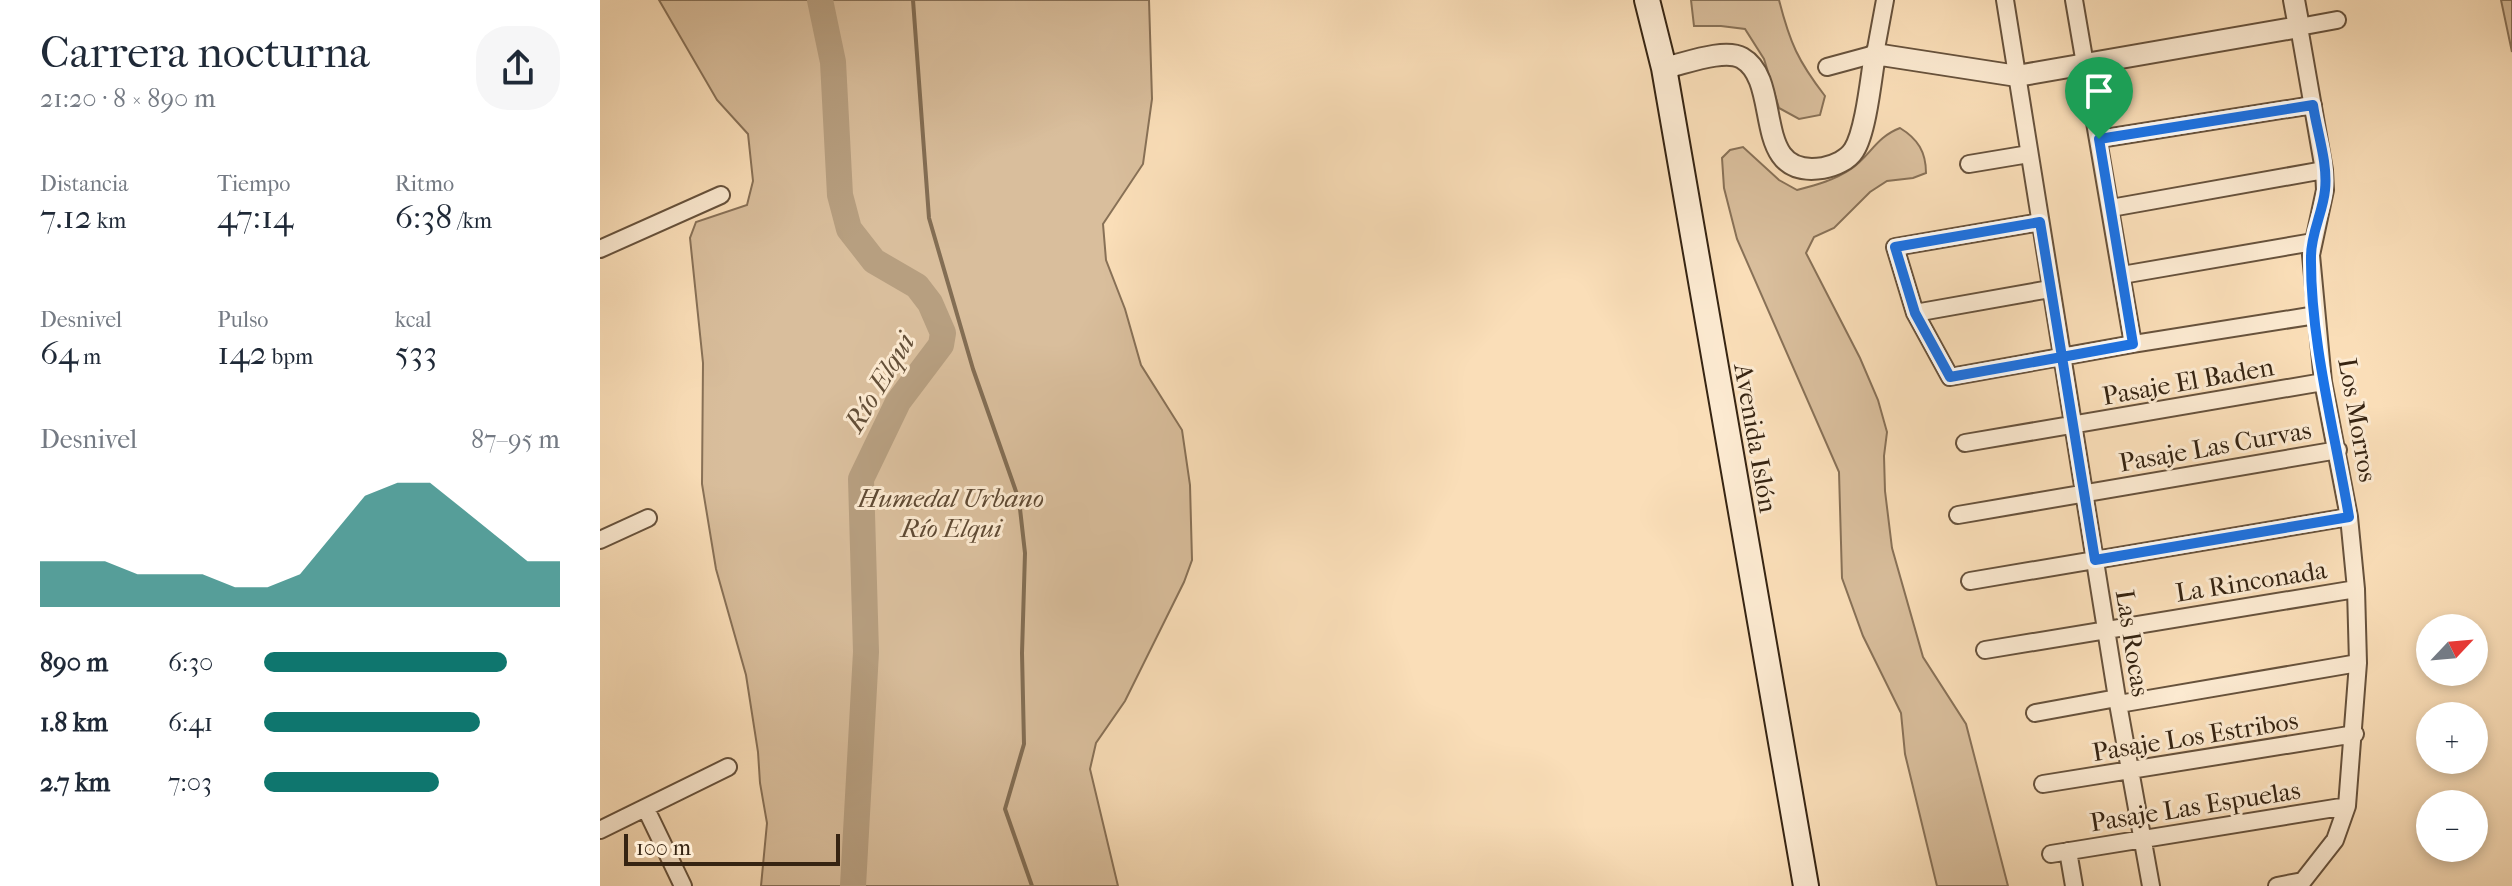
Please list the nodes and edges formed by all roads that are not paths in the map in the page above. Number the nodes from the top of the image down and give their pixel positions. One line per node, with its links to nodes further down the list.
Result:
1 (1647, 0): 11 (main road, Avenida Islón)
2 (1885, 0): 8 (street)
3 (2005, 0): 12 (street, Las Rocas)
4 (2074, 0): 9 (street)
5 (2294, 0): 7 (street, Los Morros)
6 (2337, 20): 7 (street)
7 (2299, 27): 9 (street); 13 (street, Los Morros)
8 (1875, 54): 10 (street); 11 (street); 12 (street)
9 (2085, 65): 12 (street); 14 (street)
10 (1827, 67)
11 (1664, 68): 58 (main road, Avenida Islón)
12 (2017, 76): 15 (street, Las Rocas)
13 (2313, 105): 14 (street); 17 (street, Los Morros)
14 (2099, 139): 19 (street)
15 (2029, 154): 16 (street); 20 (street, Las Rocas)
16 (1969, 164)
17 (2324, 170): 19 (street); 21 (street, Los Morros)
18 (721, 195): 22 (street)
19 (2111, 208): 23 (street)
20 (2040, 222): 24 (street, Las Rocas); 25 (street)
21 (2313, 242): 23 (street); 26 (street, Los Morros)
22 (600, 249)
23 (2122, 275): 27 (street)
24 (2050, 289): 25 (street); 28 (street, Las Rocas)
25 (1915, 313): 28 (street)
26 (2316, 315): 27 (street); 29 (street, Los Morros)
27 (2133, 344): 28 (street)
28 (2062, 357): 30 (street, Las Rocas)
29 (2323, 382): 30 (street, Pasaje El Baden); 32 (street, Los Morros)
30 (2073, 426): 31 (street, Pasaje El Baden); 33 (street, Las Rocas)
31 (1965, 443)
32 (2338, 450): 33 (street, Pasaje Las Curvas); 35 (street, Los Morros)
33 (2084, 493): 34 (street, Pasaje Las Curvas); 38 (street, Las Rocas)
34 (1958, 515)
35 (2349, 517): 38 (street); 40 (street, Los Morros)
36 (648, 518): 37 (street)
37 (600, 540)
38 (2095, 560): 39 (street); 41 (street, Las Rocas)
39 (1970, 581)
40 (2356, 589): 41 (street, La Rinconada); 43 (street, Los Morros)
41 (2106, 630): 42 (street, La Rinconada); 44 (street, Las Rocas)
42 (1985, 650)
43 (2358, 663): 44 (street); 46 (street, Los Morros)
44 (2118, 701): 45 (street); 48 (street, Las Rocas)
45 (2035, 713)
46 (2355, 734): 48 (street, Pasaje Los Estribos); 50 (street, Los Morros)
47 (728, 767): 51 (street)
48 (2131, 771): 49 (street, Pasaje Los Estribos); 53 (street, Las Rocas)
49 (2043, 784)
50 (2347, 806): 53 (street, Pasaje Las Espuelas); 56 (street, Los Morros)
51 (646, 809): 52 (street); 57 (street)
52 (600, 830)
53 (2143, 838): 54 (street, Pasaje Las Espuelas); 60 (street, Las Rocas)
54 (2068, 851): 55 (street, Pasaje Las Espuelas); 59 (street)
55 (2051, 854)
56 (2301, 884): 61 (street)
57 (683, 886)
58 (1806, 886)
59 (2074, 886)
60 (2151, 886)
61 (2277, 886)

